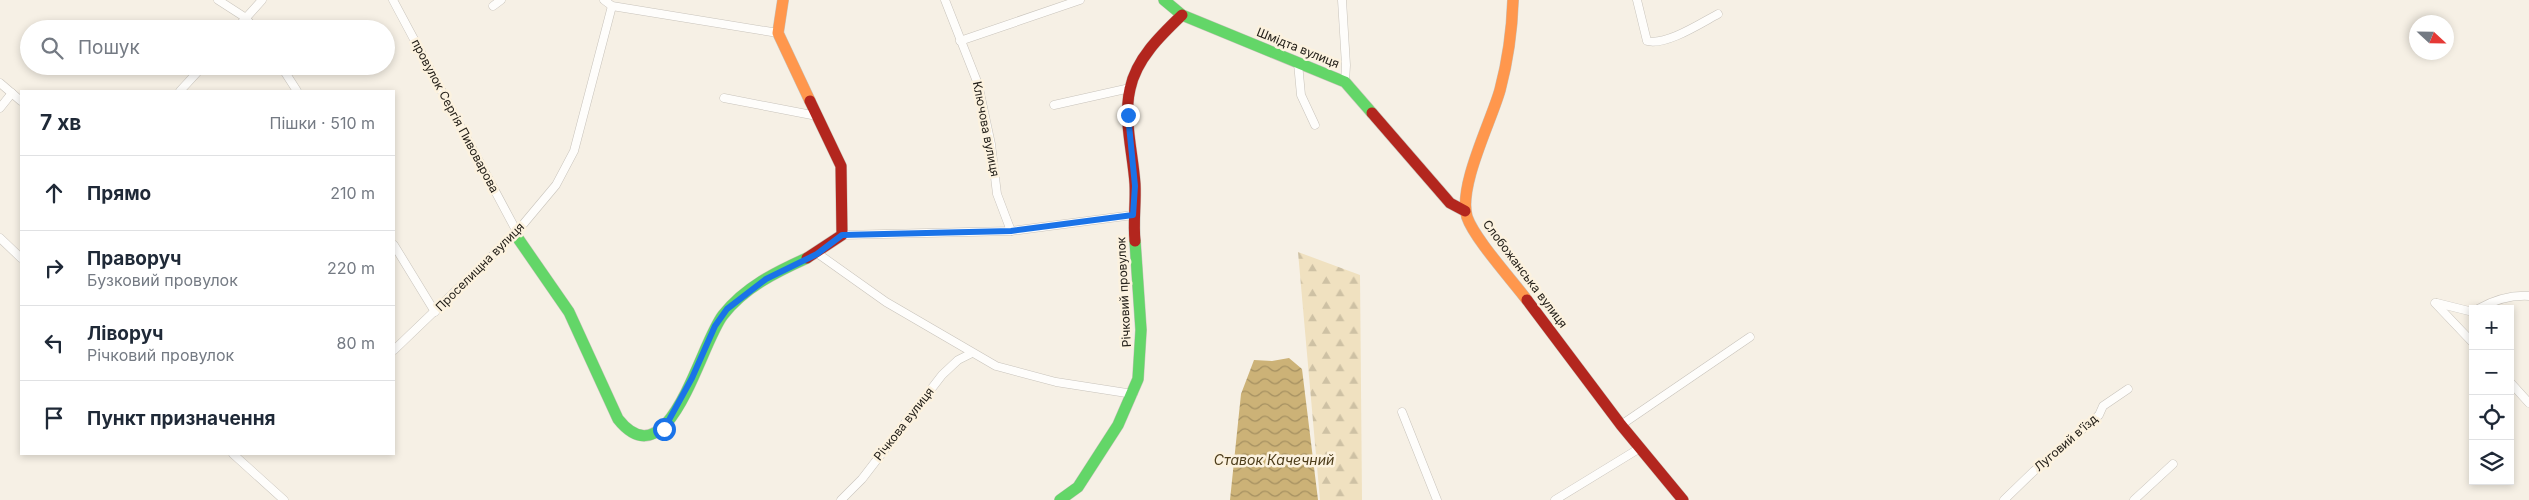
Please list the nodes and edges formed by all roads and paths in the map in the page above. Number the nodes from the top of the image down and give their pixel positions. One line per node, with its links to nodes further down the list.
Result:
1 (218, 0): 17 (street)
2 (262, 0): 17 (street)
3 (393, 0): 38 (street, провулок Сергія Пивоварова)
4 (501, 0): 13 (street)
5 (604, 0): 14 (street)
6 (783, 0): 18 (street)
7 (945, 0): 19 (street, Ключова вулиця)
8 (1080, 0): 19 (street)
9 (1164, 0): 16 (street, Шмідта вулиця)
10 (1342, 0): 23 (street)
11 (1513, 0): 35 (street)
12 (1637, 0): 15 (street)
13 (493, 6)
14 (612, 6): 18 (street); 38 (street, Проселищна вулиця)
15 (1718, 14)
16 (1182, 16): 20 (street, Шмідта вулиця); 25 (street, Річковий провулок)
17 (246, 18)
18 (778, 33): 33 (street)
19 (960, 41): 37 (street, Ключова вулиця)
20 (1298, 63): 23 (street, Шмідта вулиця); 34 (street)
21 (195, 75): 26 (street)
22 (287, 75): 27 (street)
23 (1345, 82): 35 (street, Шмідта вулиця)
24 (0, 83): 28 (street)
25 (1130, 88): 31 (street); 36 (street, Річковий провулок)
26 (181, 90)
27 (296, 90)
28 (12, 93): 30 (street); 32 (street)
29 (724, 98): 33 (street)
30 (20, 101)
31 (1054, 105)
32 (0, 108)
33 (818, 116): 39 (street)
34 (1315, 125)
35 (1465, 211): 57 (street, Слобожанська вулиця)
36 (1133, 215): 37 (street); 54 (street, Річковий провулок)
37 (1011, 231): 39 (street)
38 (516, 233): 42 (street); 47 (street, Проселищна вулиця)
39 (842, 235): 42 (street)
40 (0, 238): 43 (street)
41 (395, 247): 47 (street)
42 (817, 254): 51 (street)
43 (20, 257)
44 (2529, 296): 45 (street)
45 (2486, 305)
46 (2469, 311): 49 (street)
47 (435, 312): 50 (street, Проселищна вулиця)
48 (1750, 338): 57 (street)
49 (2469, 338)
50 (395, 349)
51 (972, 353): 54 (street); 63 (street, Річкова вулиця)
52 (2514, 386): 55 (street)
53 (2128, 389): 67 (street, Луговий в'їзд)
54 (1133, 394): 64 (street, Річковий провулок)
55 (2529, 403)
56 (1402, 412): 65 (street)
57 (1622, 425): 58 (street, Слобожанська вулиця)
58 (1640, 448): 61 (street, Слобожанська вулиця); 66 (street)
59 (235, 455): 62 (street)
60 (2173, 464): 68 (street)
61 (1678, 498)
62 (284, 500)
63 (841, 500)
64 (1060, 500)
65 (1437, 500)
66 (1555, 500)
67 (2004, 500)
68 (2134, 500)

